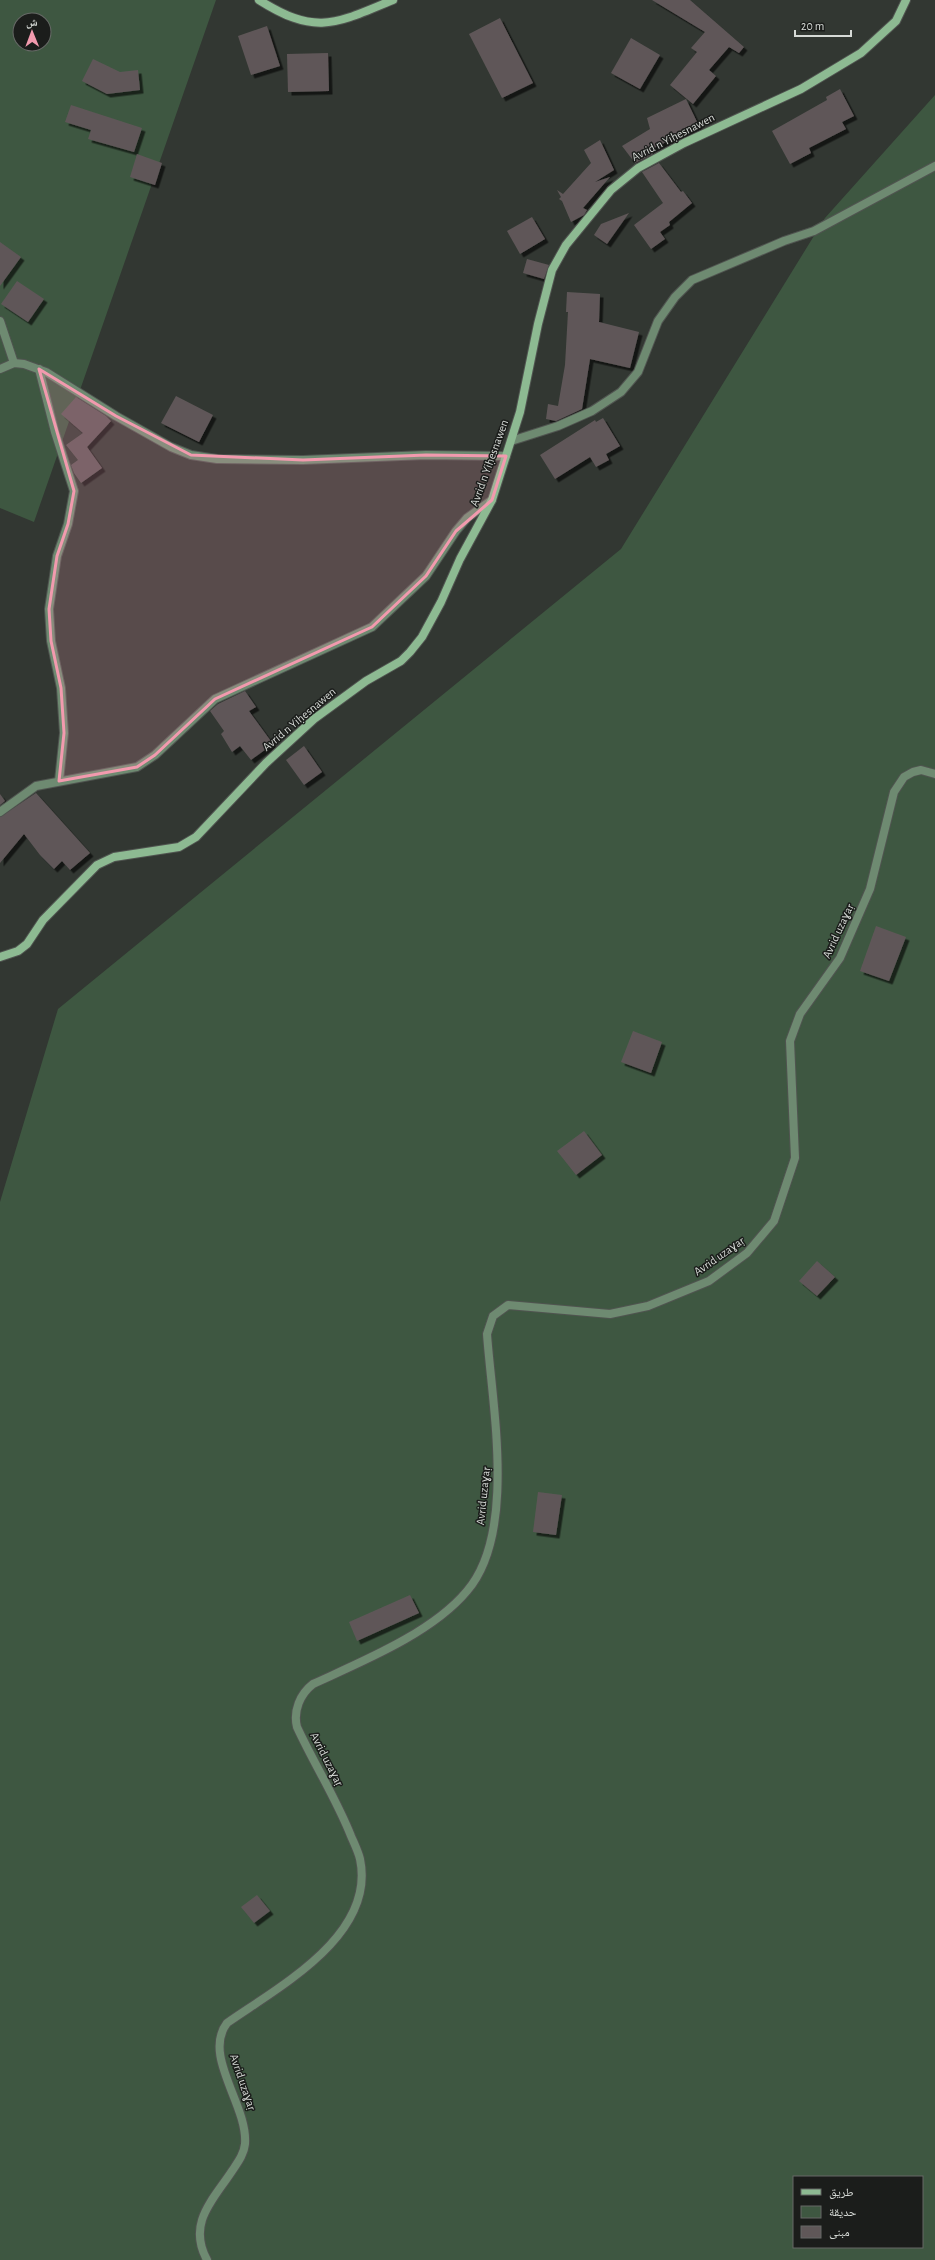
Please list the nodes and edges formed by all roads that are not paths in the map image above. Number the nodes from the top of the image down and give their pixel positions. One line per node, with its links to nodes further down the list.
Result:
1 (259, 0): 2 (street)
2 (393, 0)
3 (906, 0): 9 (street, Avrid n Yiḥesnawen)
4 (935, 166): 9 (street)
5 (0, 321): 6 (street)
6 (14, 363): 7 (street); 8 (street)
7 (0, 369)
8 (39, 369): 10 (street); 13 (street)
9 (511, 441): 10 (street, Avrid n Yiḥesnawen)
10 (506, 456): 11 (street, Avrid n Yiḥesnawen)
11 (492, 500): 13 (street); 15 (street, Avrid n Yiḥesnawen)
12 (935, 774): 16 (street, Avrid uzaɣaṛ)
13 (59, 781): 14 (street)
14 (0, 812)
15 (0, 957)
16 (207, 2260)

